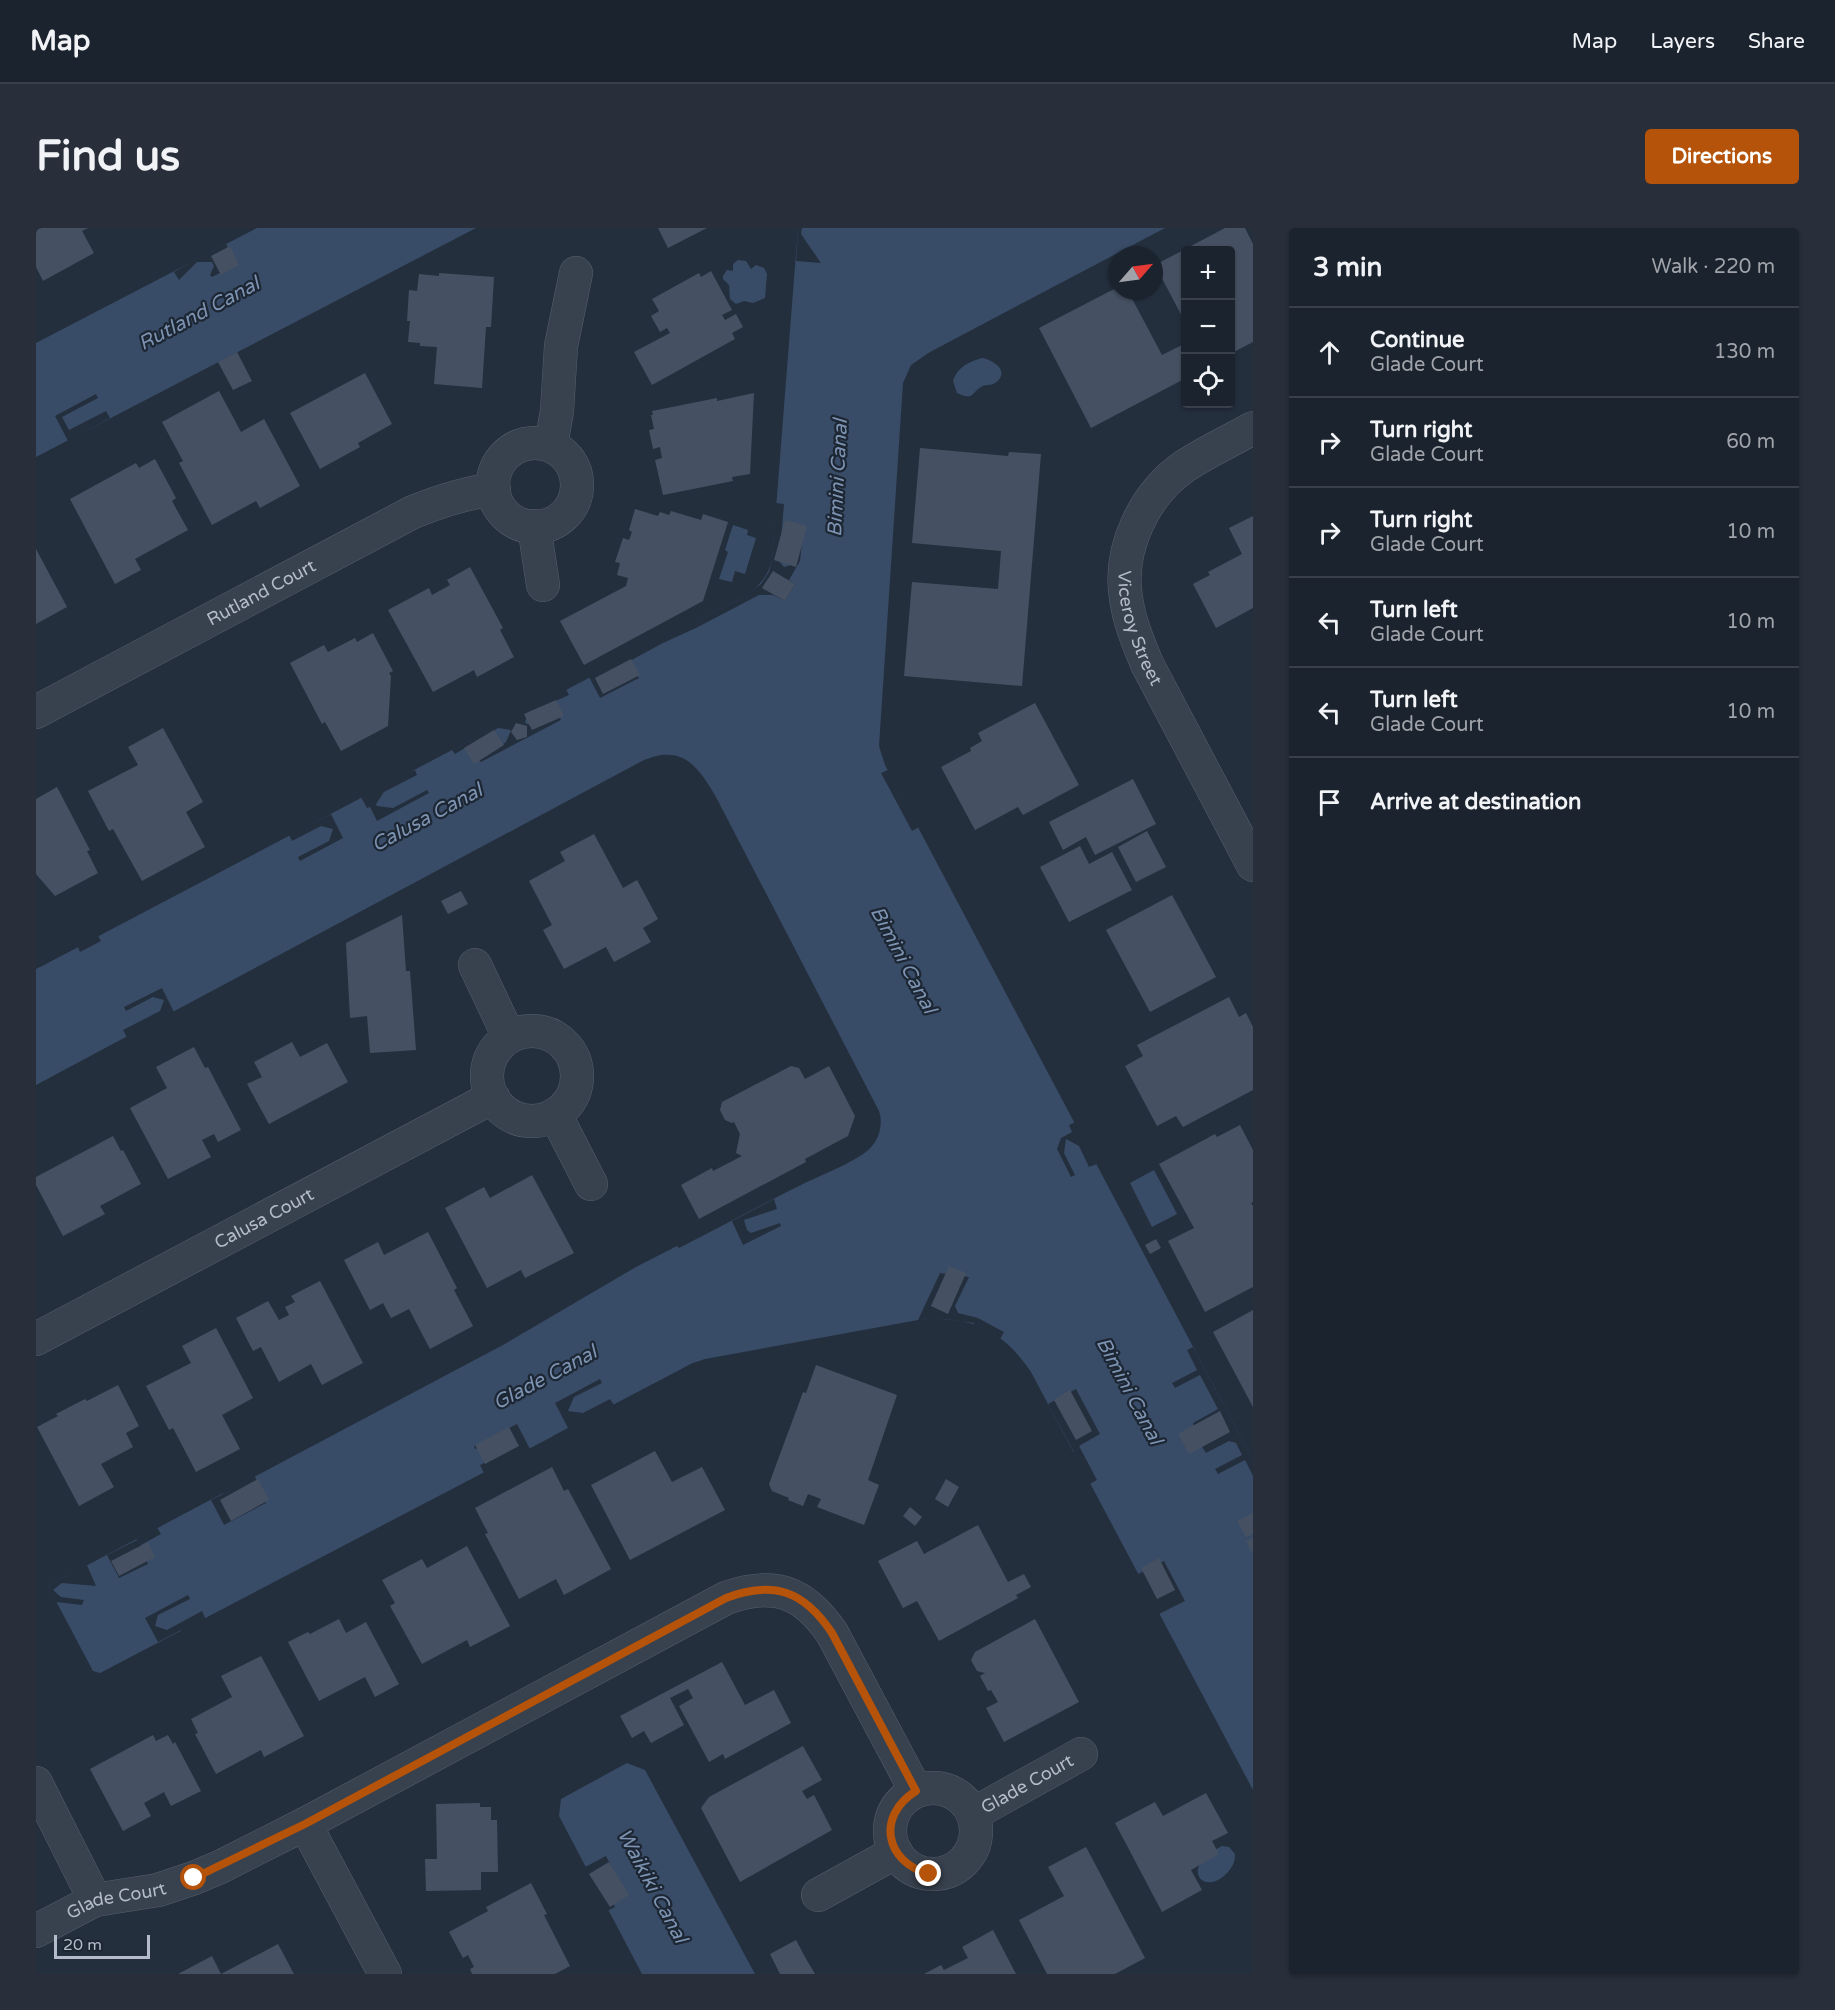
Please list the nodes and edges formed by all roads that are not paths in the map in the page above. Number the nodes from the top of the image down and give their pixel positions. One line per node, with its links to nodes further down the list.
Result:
1 (576, 273): 3 (street)
2 (1253, 428): 8 (street, Viceroy Street)
3 (551, 445): 4 (street); 5 (street)
4 (494, 489): 5 (street); 7 (street, Rutland Court)
5 (534, 526): 6 (street)
6 (543, 585)
7 (36, 712)
8 (1253, 865)
9 (476, 965): 10 (street)
10 (509, 1037): 11 (street); 12 (street)
11 (493, 1097): 12 (street); 14 (street, Calusa Court)
12 (555, 1114): 13 (street)
13 (591, 1184)
14 (36, 1340)
15 (1081, 1755): 18 (street, Glade Court)
16 (36, 1783): 20 (street)
17 (916, 1791): 18 (street, Glade Court); 18 (street, Glade Court); 19 (street, Glade Court)
18 (973, 1814)
19 (305, 1824): 20 (street, Glade Court); 22 (street)
20 (95, 1900): 21 (street, Glade Court)
21 (36, 1931)
22 (385, 1974)

